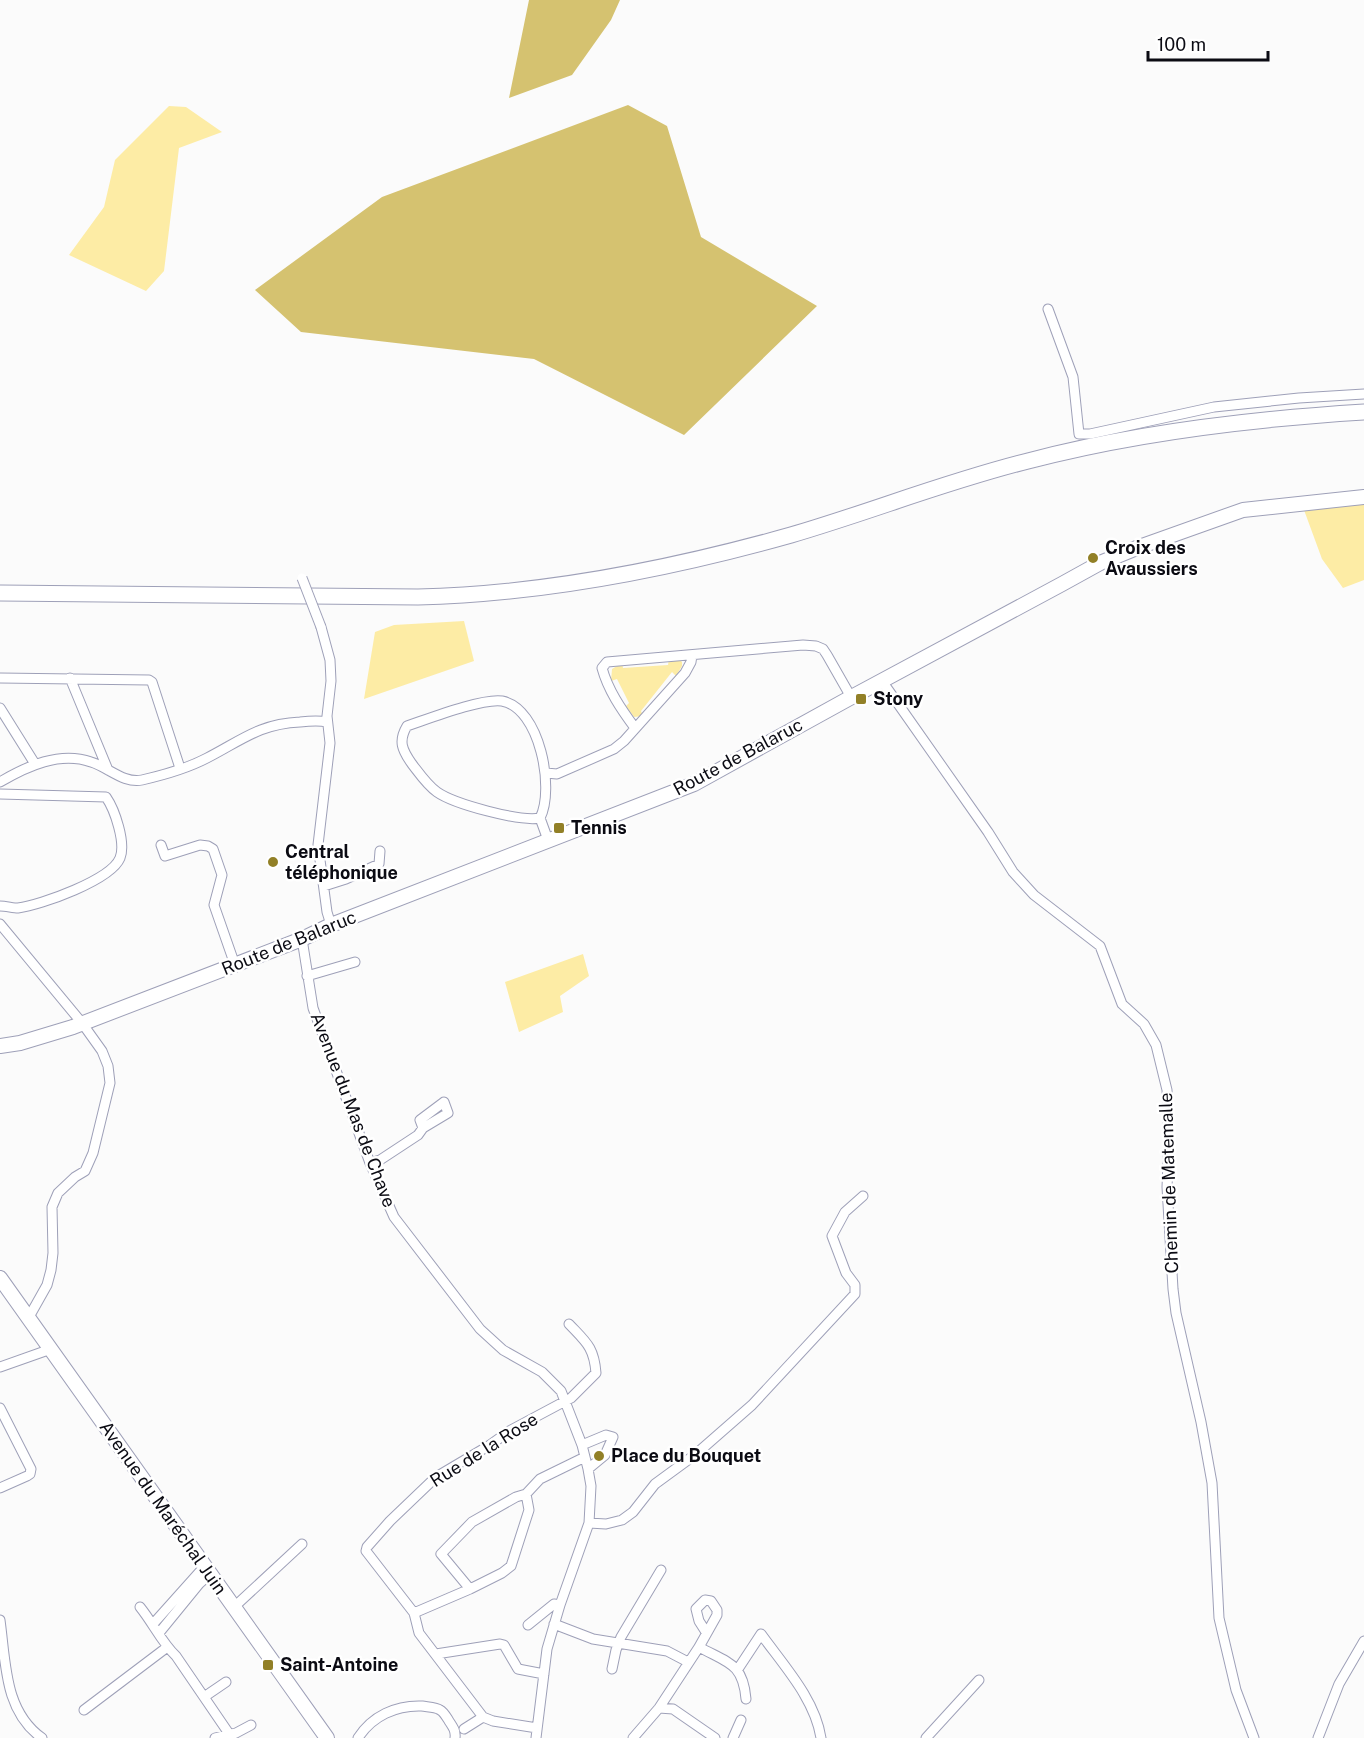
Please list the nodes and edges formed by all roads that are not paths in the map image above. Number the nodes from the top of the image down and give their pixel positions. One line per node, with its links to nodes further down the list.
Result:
1 (1048, 309): 2 (street)
2 (1364, 394)
3 (1364, 412): 6 (main road)
4 (1364, 497): 10 (street, Route de Balaruc)
5 (302, 578): 13 (street, bridge)
6 (0, 593)
7 (692, 654): 11 (street); 14 (street); 14 (street)
8 (0, 678): 9 (street)
9 (70, 678): 16 (street); 17 (street)
10 (882, 681): 11 (street, Route de Balaruc); 98 (street, Chemin de Matemalle)
11 (851, 697): 23 (street, Route de Balaruc)
12 (0, 708): 15 (street)
13 (327, 722): 16 (street); 26 (street)
14 (635, 728): 18 (street)
15 (34, 764): 17 (street); 19 (street)
16 (180, 768): 17 (street)
17 (108, 770)
18 (546, 773): 22 (street); 22 (street)
19 (4, 779): 21 (street)
20 (0, 794): 21 (street)
21 (14, 795): 27 (street)
22 (540, 818): 23 (street)
23 (548, 840): 29 (street, Route de Balaruc)
24 (161, 845): 32 (street)
25 (380, 851): 26 (street)
26 (324, 886): 29 (street)
27 (0, 906)
28 (0, 924): 34 (street)
29 (331, 925): 30 (street, Route de Balaruc)
30 (302, 939): 32 (street, Route de Balaruc); 33 (street, Avenue du Mas de Chave)
31 (355, 962): 33 (street)
32 (235, 965): 34 (street, Route de Balaruc)
33 (308, 976): 37 (street, Avenue du Mas de Chave)
34 (82, 1023): 35 (street, Route de Balaruc); 40 (street)
35 (0, 1046)
36 (423, 1128): 37 (street)
37 (370, 1163): 44 (street, Avenue du Mas de Chave)
38 (863, 1196): 51 (street)
39 (0, 1278): 40 (street, Avenue du Maréchal Juin)
40 (29, 1317): 42 (street, Avenue du Maréchal Juin)
41 (569, 1324): 44 (street)
42 (51, 1349): 43 (street); 54 (street, Avenue du Maréchal Juin)
43 (0, 1367)
44 (567, 1401): 46 (street, Avenue du Mas de Chave); 59 (street, Rue de la Rose)
45 (0, 1408): 49 (street)
46 (582, 1445): 47 (street, Avenue du Mas de Chave); 48 (street)
47 (585, 1457): 48 (street, Avenue du Mas de Chave); 50 (street)
48 (588, 1469): 51 (street, Avenue du Mas de Chave)
49 (0, 1488)
50 (526, 1494): 55 (street); 55 (street)
51 (590, 1523): 56 (street, Avenue du Mas de Chave)
52 (302, 1544): 58 (street)
53 (661, 1570): 67 (street)
54 (207, 1571): 58 (street, Avenue du Maréchal Juin); 61 (street); 65 (street)
55 (470, 1589): 59 (street)
56 (560, 1605): 62 (street, Avenue du Mas de Chave); 63 (street)
57 (140, 1607): 61 (street)
58 (233, 1608): 89 (street, Avenue du Maréchal Juin)
59 (414, 1613): 70 (street)
60 (0, 1621): 87 (street)
61 (153, 1624): 65 (street)
62 (554, 1624): 67 (street); 74 (street, Avenue du Mas de Chave)
63 (528, 1625)
64 (706, 1632): 68 (street)
65 (159, 1633): 69 (street)
66 (1364, 1641): 99 (street)
67 (618, 1643): 71 (street); 72 (street)
68 (699, 1647): 71 (street); 73 (street)
69 (166, 1648): 77 (street); 80 (street)
70 (436, 1654): 74 (street); 81 (street)
71 (688, 1662): 79 (street)
72 (612, 1669)
73 (738, 1669): 78 (street); 96 (street)
74 (544, 1674): 84 (street, Avenue du Mas de Chave)
75 (979, 1680): 97 (street)
76 (226, 1682): 77 (street)
77 (204, 1698): 86 (street)
78 (746, 1699)
79 (659, 1708): 93 (street); 94 (street)
80 (84, 1710)
81 (483, 1717): 84 (street); 85 (street)
82 (741, 1720): 95 (street)
83 (251, 1725): 86 (street)
84 (537, 1728): 92 (street, Avenue du Mas de Chave)
85 (464, 1729)
86 (230, 1736): 88 (street)
87 (42, 1738)
88 (215, 1738)
89 (327, 1738)
90 (358, 1738): 91 (street)
91 (455, 1738)
92 (536, 1738)
93 (633, 1738)
94 (715, 1738)
95 (733, 1738)
96 (821, 1738)
97 (926, 1738)
98 (1254, 1738)
99 (1318, 1738)

